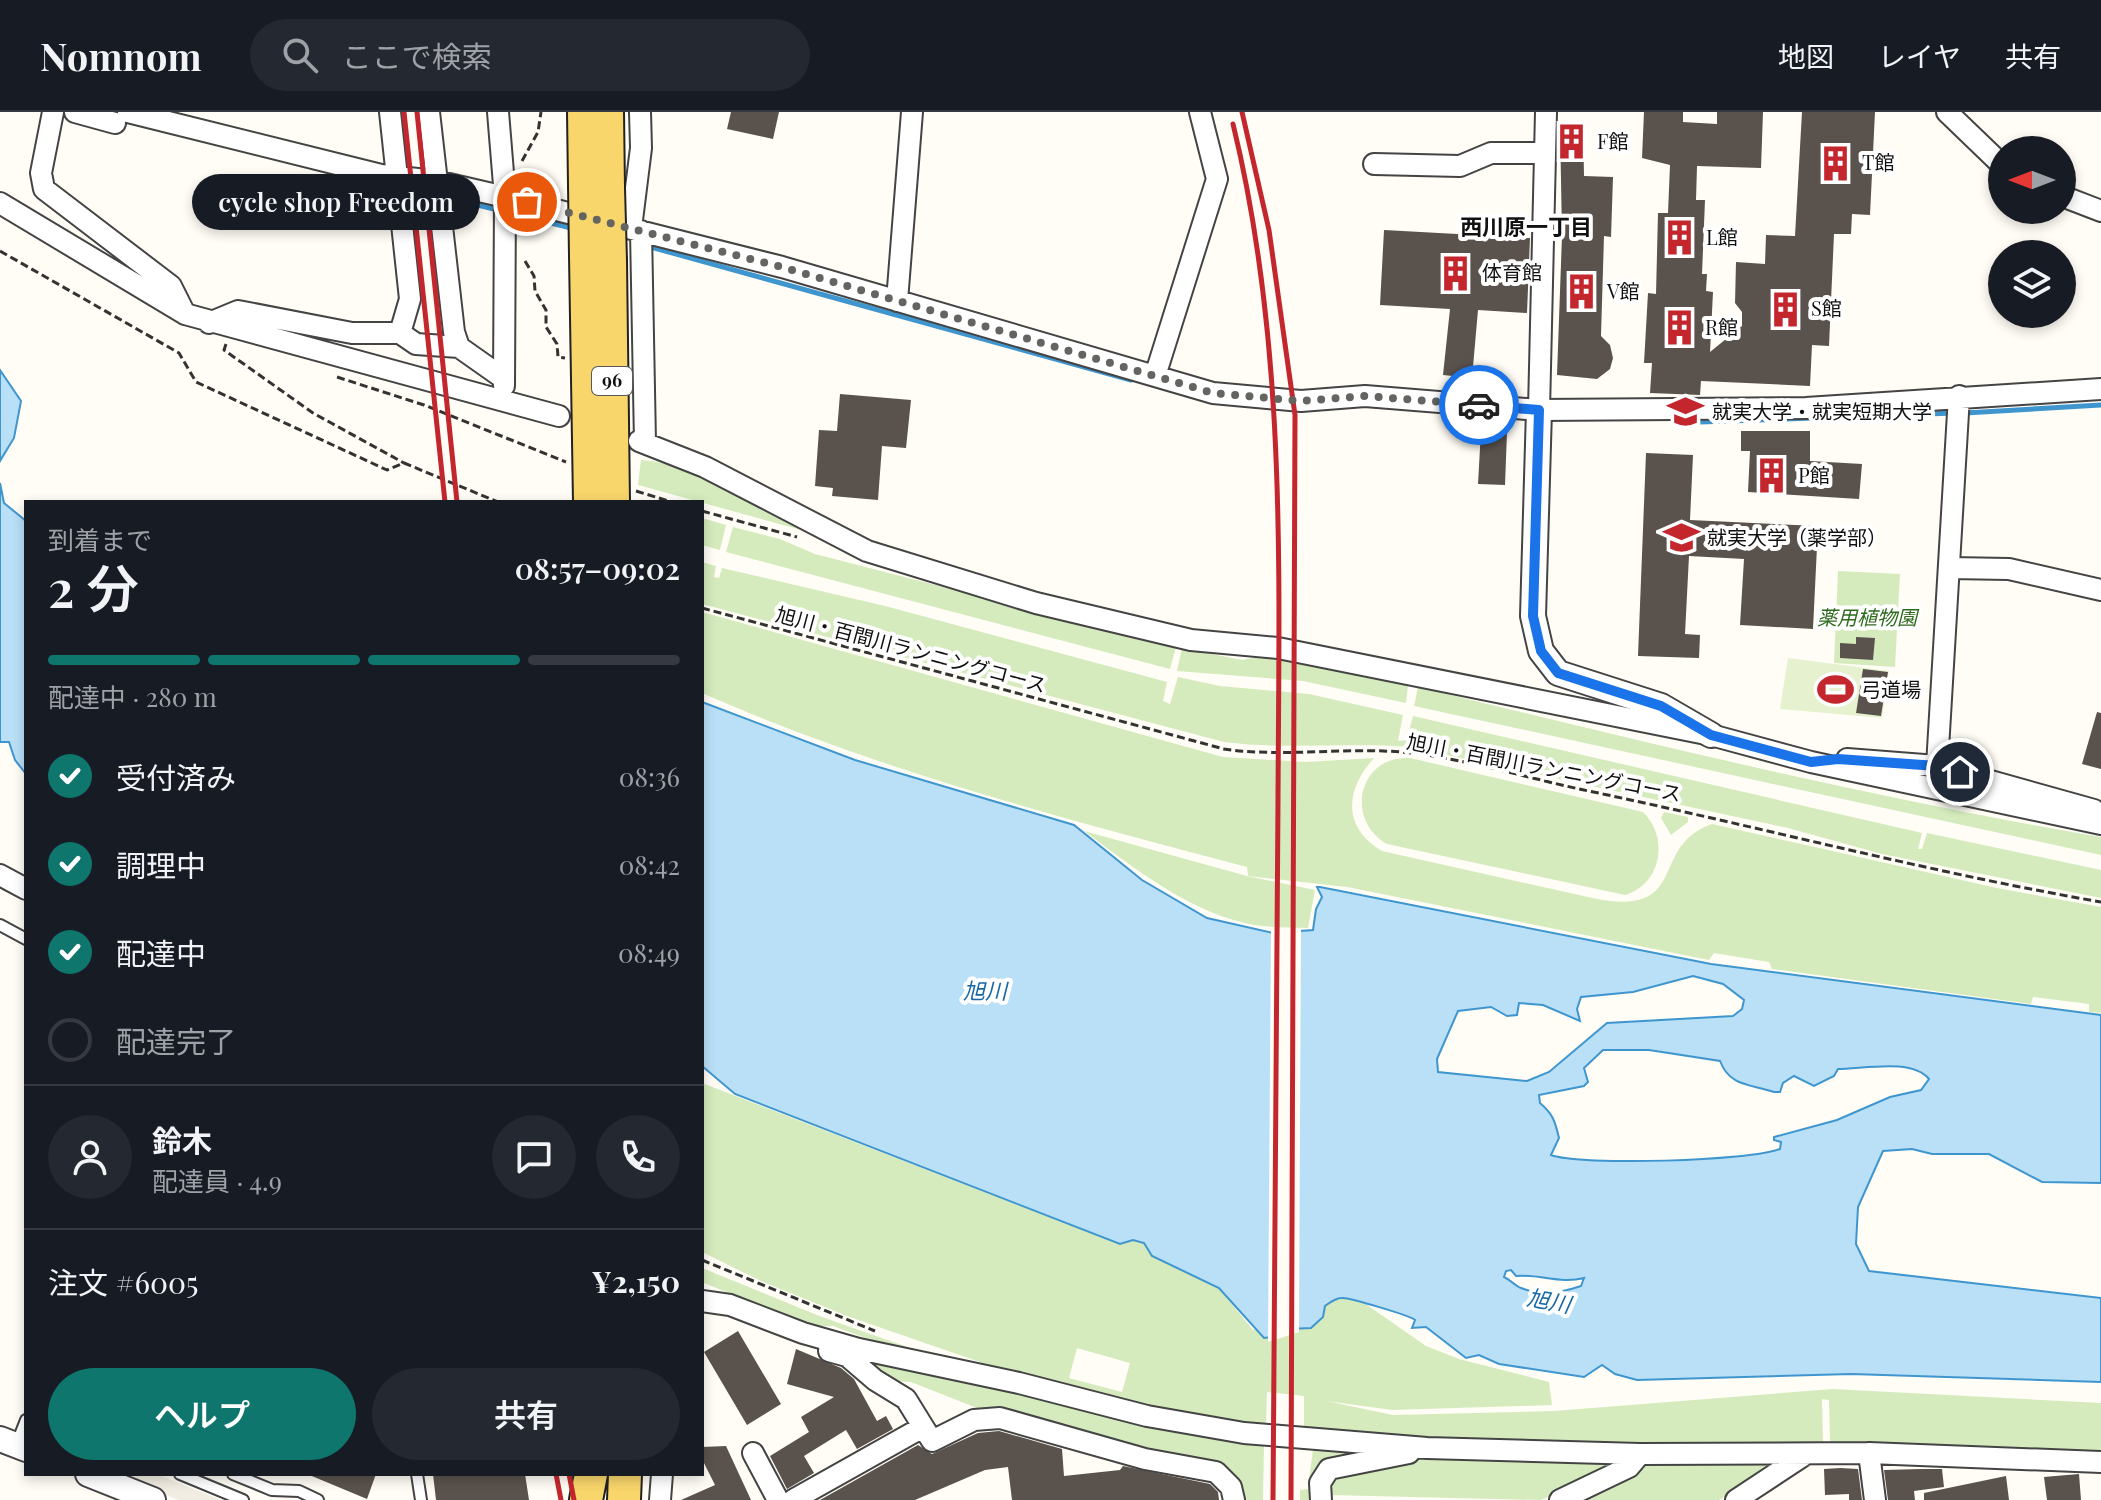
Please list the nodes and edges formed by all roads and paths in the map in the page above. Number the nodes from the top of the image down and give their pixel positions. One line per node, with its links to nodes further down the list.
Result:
1 (53, 112): 30 (street)
2 (75, 112): 14 (street)
3 (390, 112): 19 (street)
4 (429, 112): 21 (street)
5 (498, 112): 24 (street)
6 (541, 112): 17 (path)
7 (584, 112): 20 (main road, 96)
8 (607, 112): 20 (main road, 96)
9 (640, 112): 26 (street)
10 (912, 112): 29 (street)
11 (1200, 112): 36 (street)
12 (1546, 112): 16 (street)
13 (1947, 112): 15 (street)
14 (122, 118): 19 (street)
15 (1988, 152)
16 (1544, 153): 18 (street); 42 (street)
17 (523, 158)
18 (1374, 164)
19 (397, 183): 21 (street); 32 (street)
20 (596, 186): 46 (main road, 96, bridge)
21 (438, 192): 24 (street); 35 (street)
22 (2076, 201): 25 (street)
23 (0, 203): 30 (street)
24 (505, 208): 26 (street); 38 (street)
25 (2101, 211)
26 (639, 237): 29 (street); 54 (street)
27 (0, 251): 44 (path)
28 (523, 257): 33 (path)
29 (897, 301): 36 (street)
30 (185, 314): 31 (street)
31 (209, 323): 32 (street); 40 (street)
32 (400, 333): 35 (street)
33 (557, 344)
34 (237, 347): 44 (path)
35 (459, 347): 38 (street)
36 (1155, 376): 42 (street)
37 (336, 377): 45 (path)
38 (503, 378): 40 (street)
39 (2101, 389): 41 (street)
40 (506, 402): 43 (street)
41 (1959, 408): 42 (street); 51 (street)
42 (1539, 410): 54 (street)
43 (559, 416)
44 (404, 463): 47 (path)
45 (573, 465)
46 (605, 498): 48 (path)
47 (493, 500)
48 (638, 500)
49 (704, 512): 50 (path)
50 (803, 539)
51 (1950, 568): 52 (street); 56 (street)
52 (2101, 590)
53 (704, 609): 61 (path, 旭川・百間川ランニングコース)
54 (1711, 735): 55 (street)
55 (1811, 762): 56 (street); 58 (street)
56 (1937, 766): 57 (street)
57 (2101, 816)
58 (2101, 824)
59 (0, 875): 60 (street)
60 (24, 888)
61 (2101, 902)
62 (0, 925): 63 (lane)
63 (24, 938)
64 (704, 1261): 67 (path)
65 (704, 1301): 66 (street)
66 (798, 1331): 69 (street); 71 (street)
67 (880, 1333)
68 (24, 1424): 70 (lane)
69 (923, 1427): 92 (street); 93 (street)
70 (14, 1444)
71 (1427, 1448): 75 (street); 94 (street)
72 (753, 1453): 91 (street)
73 (1806, 1453): 74 (street); 75 (street); 96 (street)
74 (1869, 1453): 76 (street); 97 (street)
75 (1640, 1454): 95 (street)
76 (2101, 1462)
77 (93, 1476): 84 (street)
78 (185, 1476): 85 (lane)
79 (238, 1476): 86 (lane)
80 (417, 1476): 87 (lane)
81 (591, 1476): 88 (main road)
82 (625, 1476): 89 (main road)
83 (662, 1476): 90 (street)
84 (153, 1500)
85 (243, 1500)
86 (318, 1500)
87 (421, 1500)
88 (586, 1500)
89 (624, 1500)
90 (660, 1500)
91 (778, 1500)
92 (793, 1500)
93 (1234, 1500)
94 (1321, 1500)
95 (1560, 1500)
96 (1736, 1500)
97 (1875, 1500)

